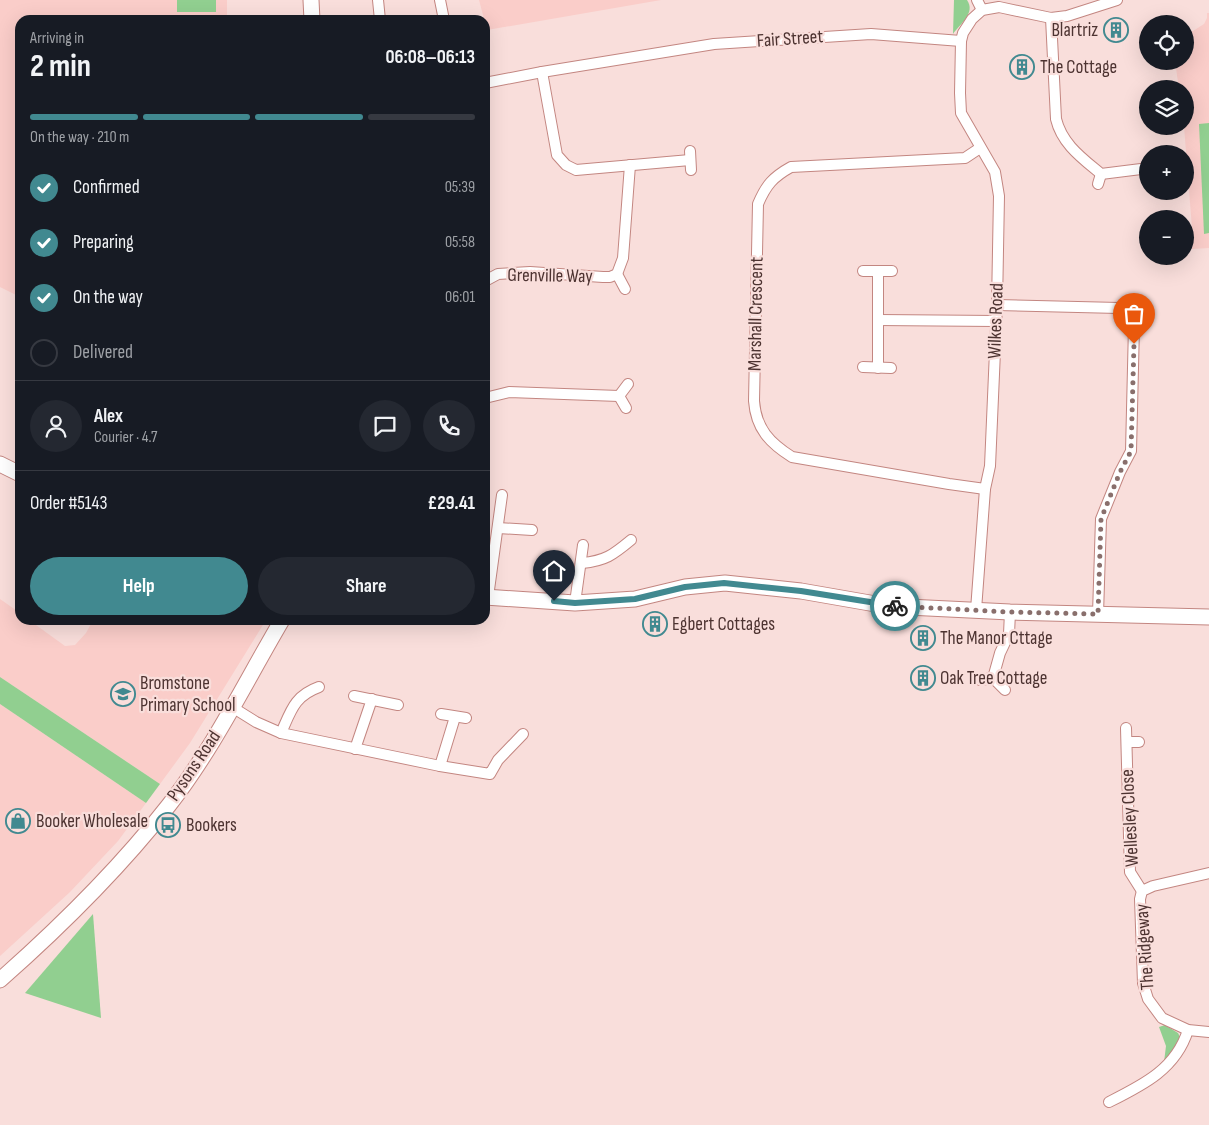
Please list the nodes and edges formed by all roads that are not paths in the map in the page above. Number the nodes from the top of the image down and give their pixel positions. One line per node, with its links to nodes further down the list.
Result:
1 (311, 0): 7 (street)
2 (378, 0): 8 (street)
3 (440, 0): 9 (street)
4 (977, 0): 6 (street)
5 (1116, 0): 10 (street)
6 (982, 10): 10 (street); 11 (street)
7 (312, 15)
8 (380, 15)
9 (443, 15)
10 (1051, 18): 18 (street)
11 (961, 41): 12 (street, Fair Street); 14 (street, Wilkes Road)
12 (542, 72): 13 (street, Fair Street); 16 (street)
13 (490, 82)
14 (980, 148): 26 (street, Wilkes Road); 38 (street, Marshall Crescent)
15 (690, 160): 16 (street)
16 (630, 165): 23 (street, Grenville Way)
17 (1139, 169): 18 (street)
18 (1101, 174): 19 (street)
19 (1098, 184)
20 (863, 271): 21 (street)
21 (878, 271): 22 (street); 27 (street)
22 (892, 271)
23 (617, 274): 24 (street, Grenville Way); 25 (street, Grenville Way)
24 (490, 278)
25 (625, 290)
26 (997, 305): 28 (street, Wilkes Road); 50 (street)
27 (878, 320): 28 (street); 30 (street)
28 (996, 321): 38 (street, Wilkes Road)
29 (863, 367): 30 (street)
30 (878, 368): 31 (street)
31 (892, 368)
32 (628, 384): 33 (street)
33 (619, 396): 34 (street); 35 (street)
34 (490, 397)
35 (626, 408)
36 (0, 464): 37 (street)
37 (15, 472)
38 (985, 488): 48 (street, Wilkes Road)
39 (502, 495): 40 (street)
40 (498, 528): 41 (street); 45 (street)
41 (532, 530)
42 (630, 540): 44 (street)
43 (584, 545): 44 (street)
44 (582, 563): 47 (street)
45 (490, 578)
46 (490, 597): 47 (street)
47 (575, 603): 48 (street)
48 (976, 610): 49 (street)
49 (1010, 612): 50 (street); 53 (street)
50 (1098, 614): 51 (street)
51 (1209, 617)
52 (279, 625): 60 (street, Pysons Road)
53 (993, 678): 54 (street); 56 (street)
54 (980, 680)
55 (318, 687): 65 (street)
56 (1005, 690)
57 (354, 696): 58 (street)
58 (372, 700): 59 (street); 69 (street)
59 (398, 705)
60 (232, 707): 65 (street); 73 (street, Pysons Road)
61 (441, 714): 62 (street)
62 (455, 717): 63 (street); 70 (street)
63 (466, 718)
64 (1126, 728): 67 (street, Wellesley Close)
65 (281, 732): 69 (street)
66 (523, 734): 70 (street)
67 (1127, 742): 68 (street, Wellesley Close); 72 (street, Wellesley Close)
68 (1139, 742)
69 (355, 749): 70 (street)
70 (440, 766)
71 (1209, 873): 72 (street, The Ridgeway)
72 (1142, 891): 74 (street, The Ridgeway)
73 (0, 980)
74 (1188, 1030): 75 (street, The Ridgeway); 76 (street)
75 (1209, 1032)
76 (1108, 1102)

